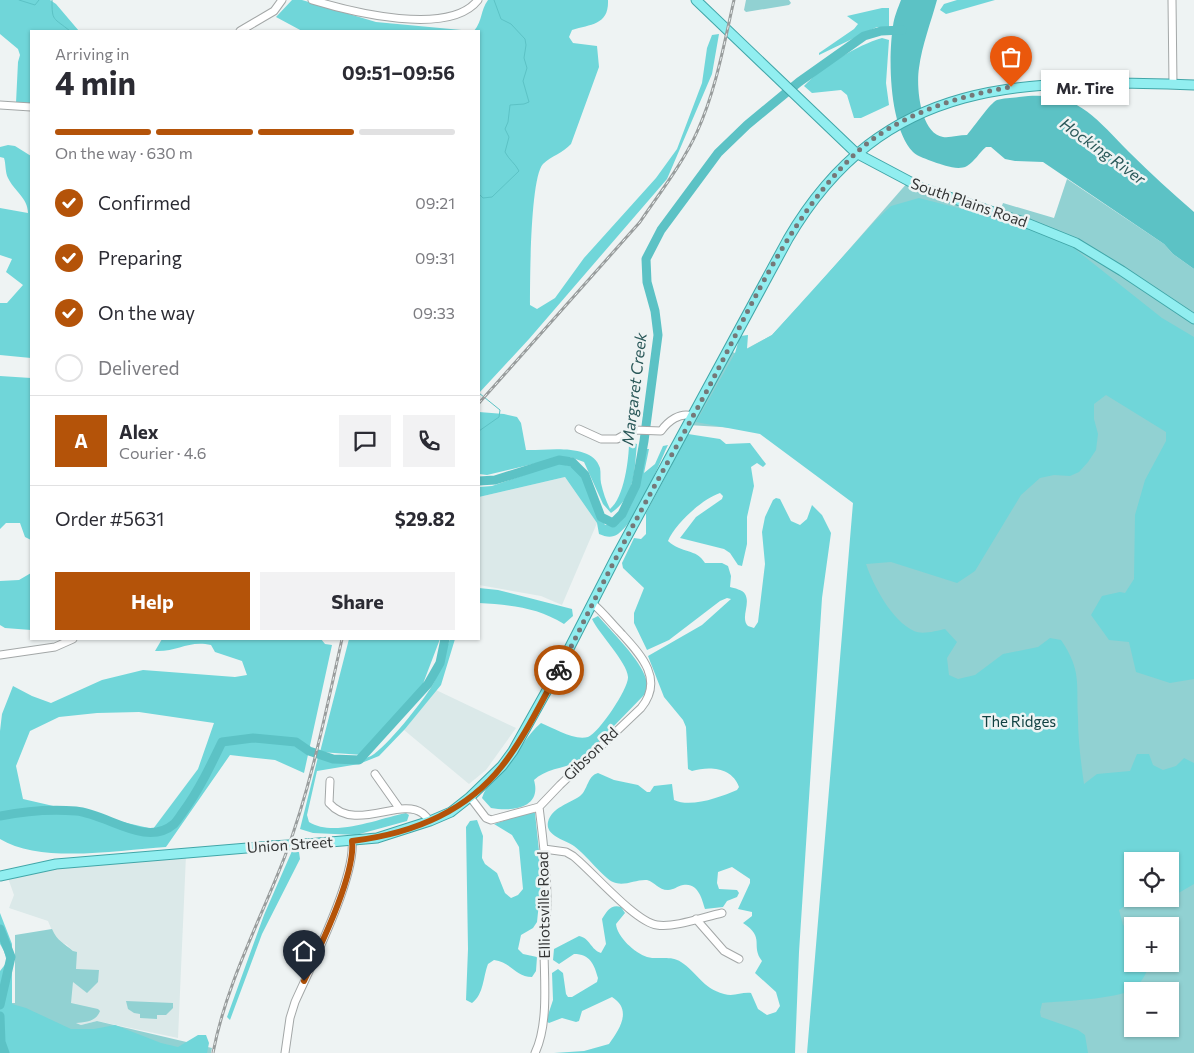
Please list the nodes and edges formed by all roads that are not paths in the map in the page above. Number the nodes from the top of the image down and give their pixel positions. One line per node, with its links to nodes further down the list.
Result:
1 (282, 0): 6 (street)
2 (312, 0): 3 (street)
3 (478, 0)
4 (696, 0): 11 (main road, South Plains Road)
5 (1172, 0): 7 (street)
6 (242, 30)
7 (1173, 84): 8 (main road, Union Street); 11 (main road, Union Street)
8 (1194, 85)
9 (0, 104): 10 (street)
10 (30, 107)
11 (856, 153): 12 (main road, South Plains Road); 13 (main road, Union Street)
12 (1194, 319)
13 (692, 416): 14 (street); 15 (main road, Union Street)
14 (579, 429)
15 (593, 604): 20 (main road, Union Street); 21 (street, Gibson Rd)
16 (71, 640): 17 (street)
17 (0, 655)
18 (375, 774): 22 (street)
19 (330, 781): 22 (street)
20 (470, 797): 21 (street); 23 (main road, Union Street)
21 (539, 807): 25 (street, Elliotsville Road)
22 (399, 808): 23 (street)
23 (430, 821): 24 (main road, Union Street)
24 (352, 841): 26 (main road, Union Street, bridge); 30 (street)
25 (544, 849): 28 (street); 31 (street, Elliotsville Road)
26 (0, 876)
27 (722, 913): 28 (street)
28 (696, 919): 29 (street)
29 (739, 959)
30 (285, 1053)
31 (535, 1053)

